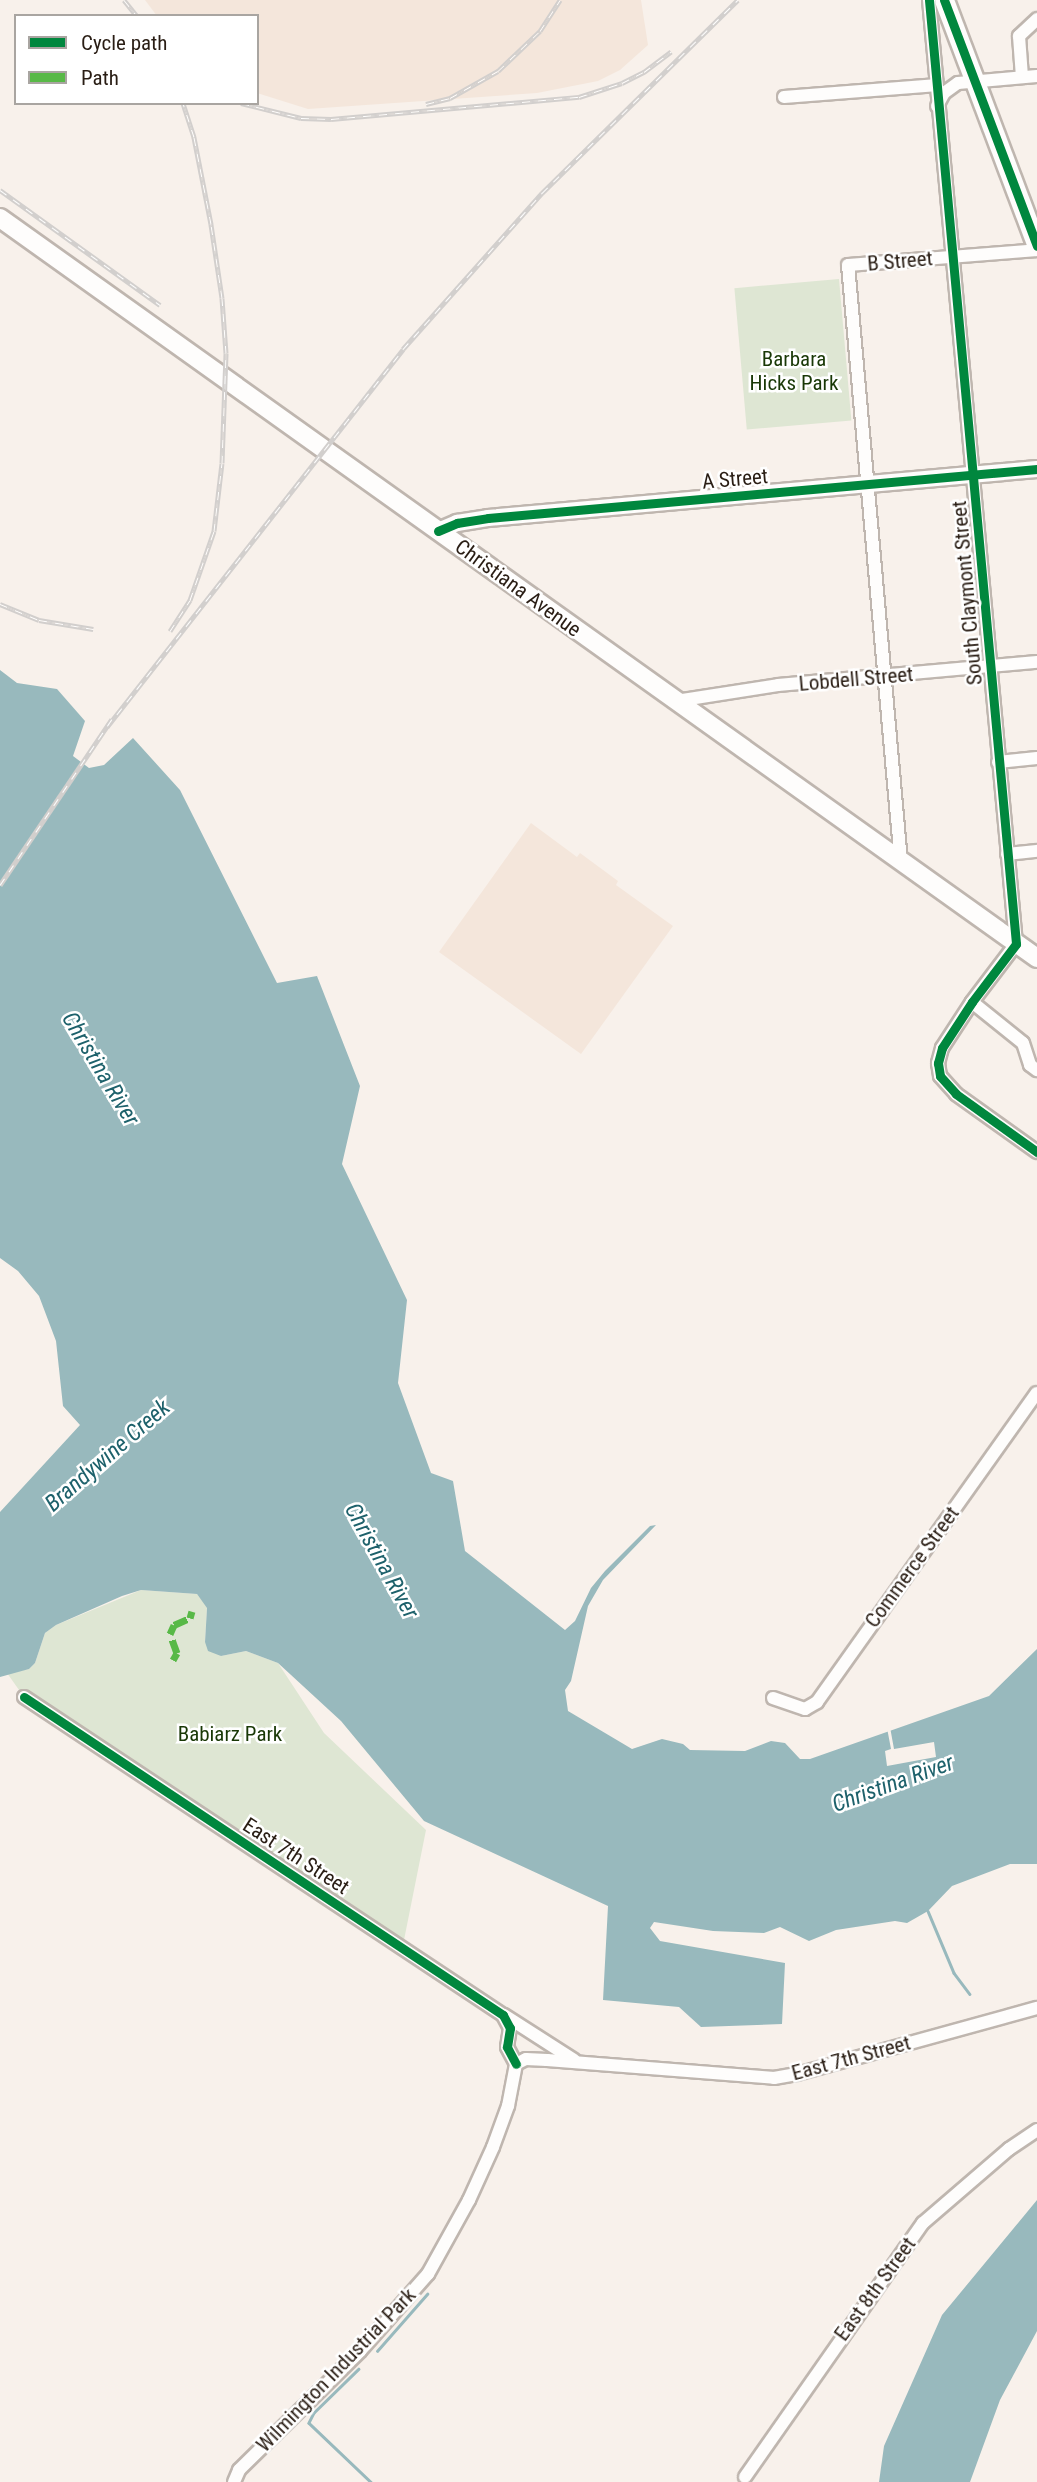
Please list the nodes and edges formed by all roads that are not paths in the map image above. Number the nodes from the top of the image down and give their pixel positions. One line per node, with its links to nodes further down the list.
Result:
1 (929, 0): 7 (street, South Claymont Street)
2 (944, 0): 6 (main road)
3 (1037, 19): 5 (street)
4 (1037, 76): 5 (street)
5 (1022, 77): 6 (street)
6 (974, 82): 9 (street); 11 (main road)
7 (935, 85): 8 (street); 9 (street, South Claymont Street)
8 (784, 97)
9 (937, 106): 12 (street, South Claymont Street)
10 (0, 218): 16 (main road, Christiana Avenue)
11 (1037, 248): 12 (street, B Street)
12 (954, 256): 14 (street, South Claymont Street); 15 (street, B Street)
13 (1037, 470): 14 (street, A Street)
14 (974, 475): 15 (street, A Street); 18 (street, South Claymont Street)
15 (867, 485): 16 (street, A Street); 19 (street)
16 (438, 531): 20 (main road, Christiana Avenue)
17 (1037, 662): 18 (street, Lobdell Street)
18 (992, 667): 19 (street, Lobdell Street); 22 (street, South Claymont Street)
19 (886, 676): 20 (street, Lobdell Street); 25 (street)
20 (676, 701): 25 (main road, Christiana Avenue)
21 (1037, 758): 22 (street)
22 (998, 762): 24 (street, South Claymont Street)
23 (1037, 851): 24 (street)
24 (1007, 854): 26 (street, South Claymont Street)
25 (901, 862): 26 (main road, Christiana Avenue)
26 (1016, 944): 27 (main road, Christiana Avenue); 28 (street)
27 (1037, 958)
28 (972, 1002): 29 (street); 30 (street)
29 (1037, 1070)
30 (1037, 1152)
31 (1037, 1393): 33 (street, Commerce Street)
32 (24, 1697): 35 (street, East 7th Street)
33 (773, 1698)
34 (1037, 2008): 36 (street, East 7th Street)
35 (503, 2015): 36 (street, East 7th Street); 37 (street)
36 (578, 2062): 37 (street, East 7th Street)
37 (516, 2064): 40 (street, Wilmington Industrial Park)
38 (1037, 2130): 39 (street, East 8th Street)
39 (744, 2477)
40 (234, 2482)

